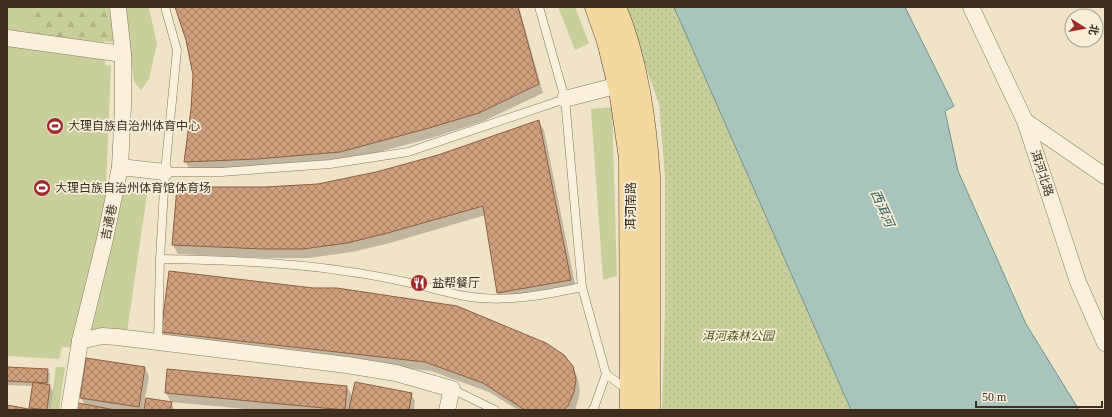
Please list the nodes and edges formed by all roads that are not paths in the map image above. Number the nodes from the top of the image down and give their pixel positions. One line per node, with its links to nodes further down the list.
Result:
1 (118, 7): 8 (street, 吉通巷)
2 (166, 7): 13 (lane)
3 (539, 7): 10 (lane)
4 (596, 7): 9 (main road, 洱河南路)
5 (615, 7): 27 (main road, 洱河南路)
6 (971, 7): 11 (street, 洱河北路)
7 (7, 38): 8 (street)
8 (123, 54): 12 (street, 吉通巷)
9 (619, 84): 10 (street); 22 (main road, 洱河南路)
10 (565, 100): 13 (lane); 16 (lane)
11 (1025, 121): 14 (street); 19 (street, 洱河北路)
12 (120, 167): 13 (street); 17 (street, 吉通巷)
13 (165, 172): 15 (lane)
14 (1105, 176)
15 (160, 258): 16 (lane); 18 (lane)
16 (582, 287): 20 (lane)
17 (80, 341): 18 (street); 23 (street, 吉通巷)
18 (158, 342): 21 (street)
19 (1105, 343)
20 (606, 374): 22 (lane); 26 (lane)
21 (452, 389): 24 (street); 25 (lane)
22 (631, 401)
23 (70, 410)
24 (447, 410)
25 (495, 410)
26 (592, 410)
27 (649, 410)

